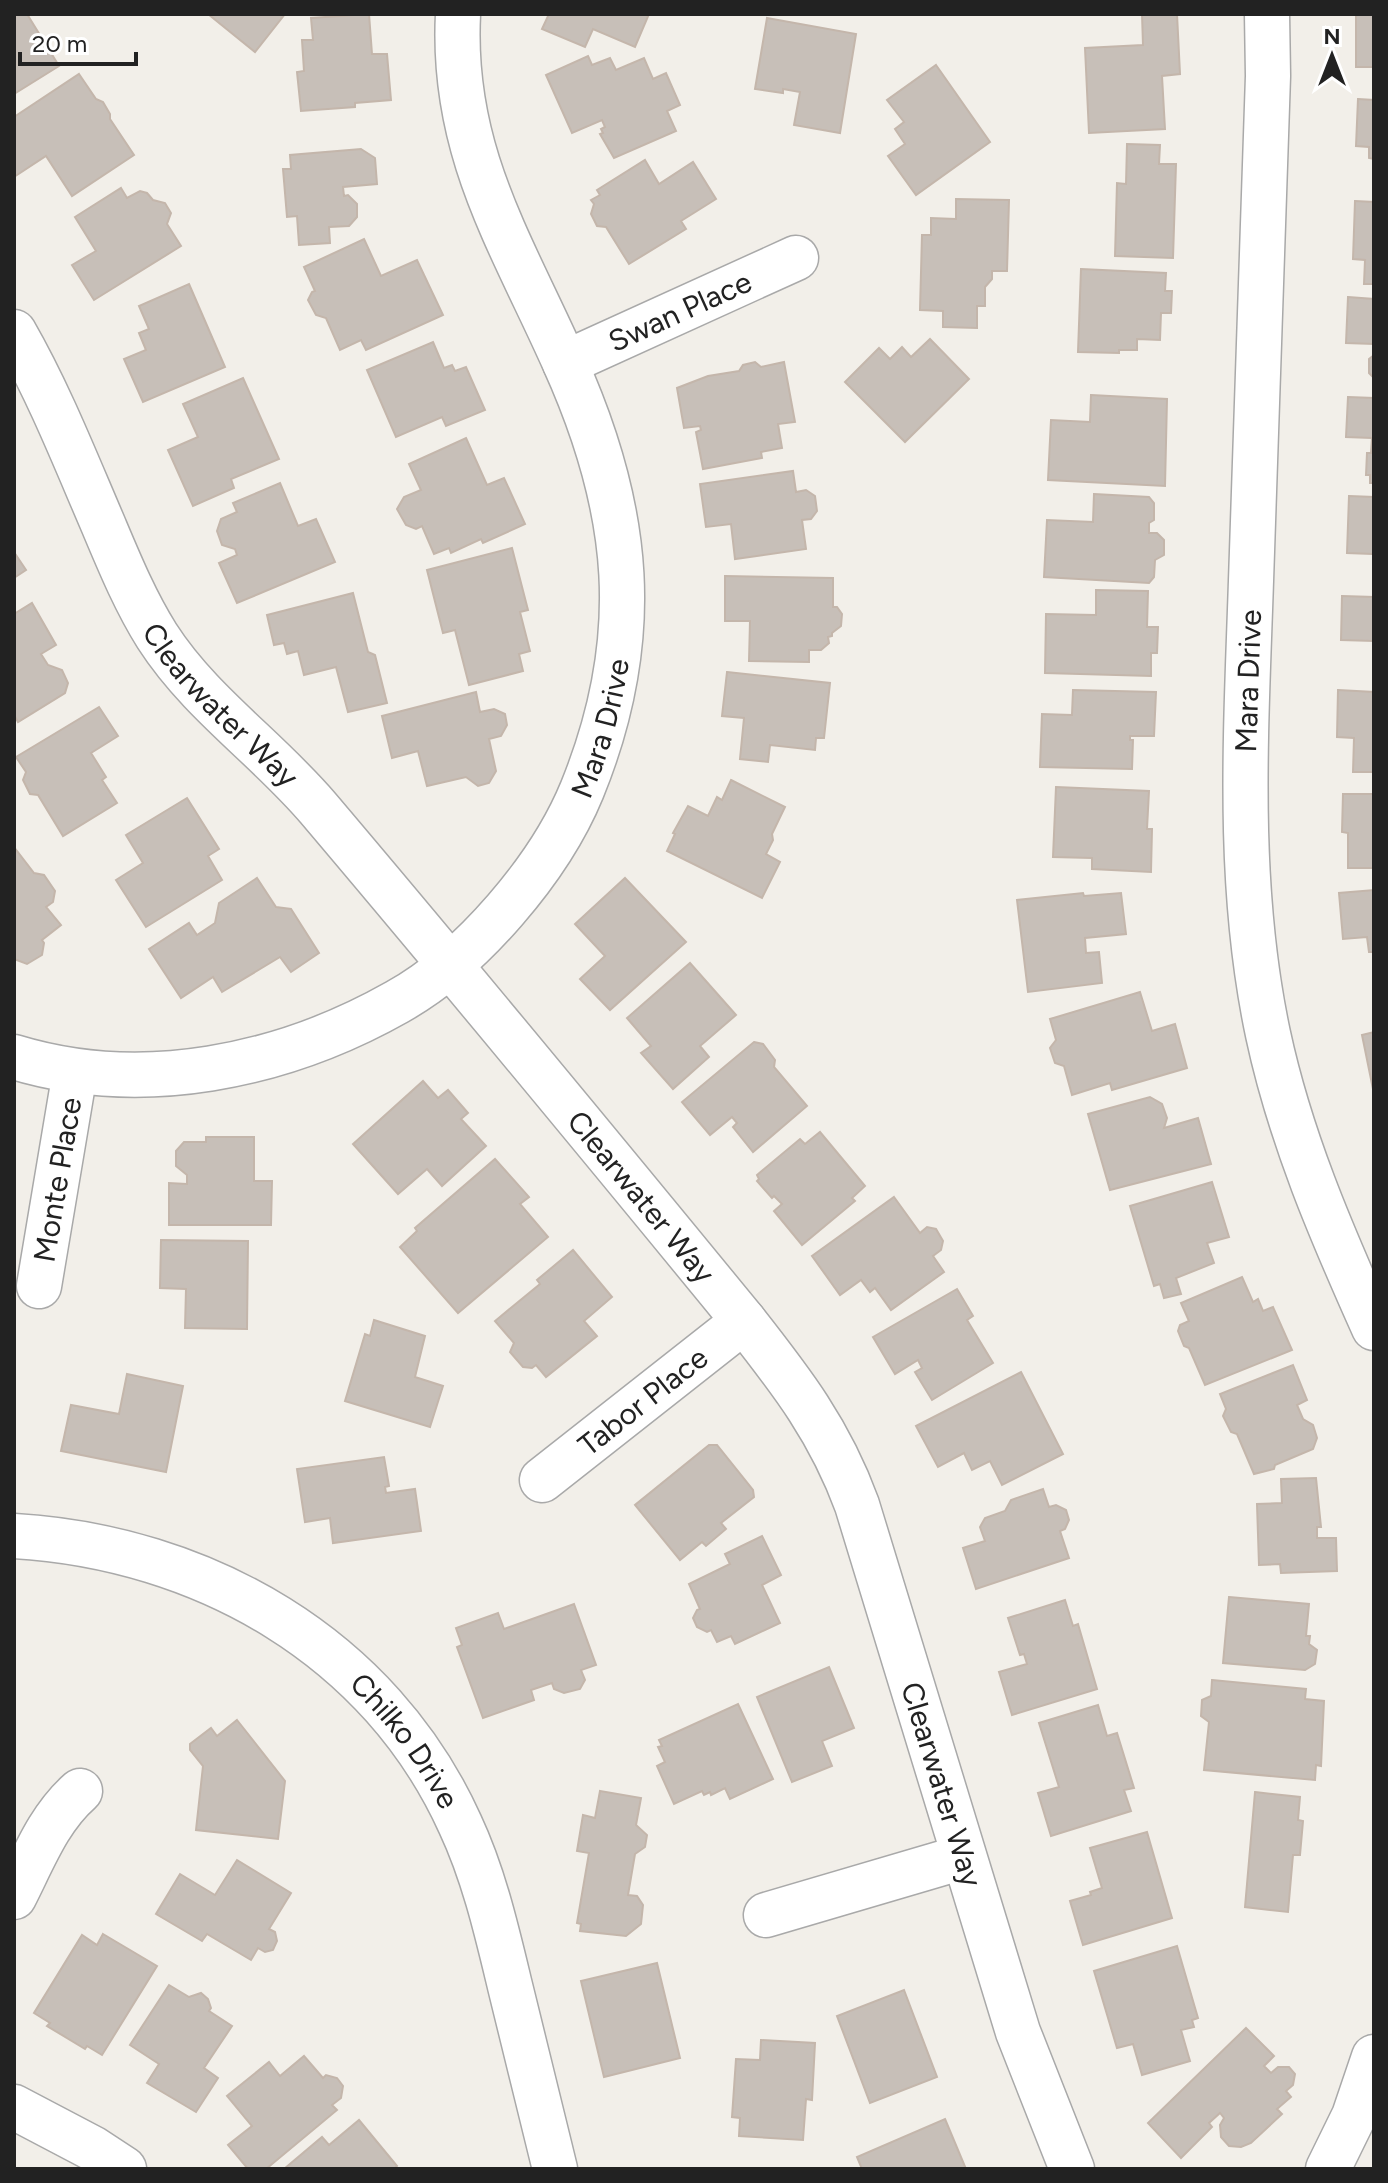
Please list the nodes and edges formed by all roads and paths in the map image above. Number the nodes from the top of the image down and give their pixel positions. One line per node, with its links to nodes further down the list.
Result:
1 (458, 14): 5 (street, Mara Drive)
2 (1267, 14): 11 (street, Mara Drive)
3 (796, 258): 5 (street, Swan Place)
4 (14, 332): 6 (street, Clearwater Way)
5 (565, 363): 6 (street, Mara Drive)
6 (452, 965): 8 (street, Mara Drive); 10 (street, Clearwater Way)
7 (14, 1057): 8 (street, Mara Drive)
8 (75, 1072): 9 (street, Monte Place)
9 (39, 1286)
10 (744, 1321): 12 (street, Tabor Place); 15 (street, Clearwater Way)
11 (1374, 1328)
12 (542, 1480)
13 (14, 1536): 21 (street, Chilko Drive)
14 (80, 1791): 16 (street)
15 (963, 1857): 17 (street); 22 (street, Clearwater Way)
16 (14, 1897)
17 (766, 1915)
18 (1374, 2057): 23 (street)
19 (14, 2107): 20 (street)
20 (124, 2169)
21 (555, 2169)
22 (1072, 2169)
23 (1328, 2169)

